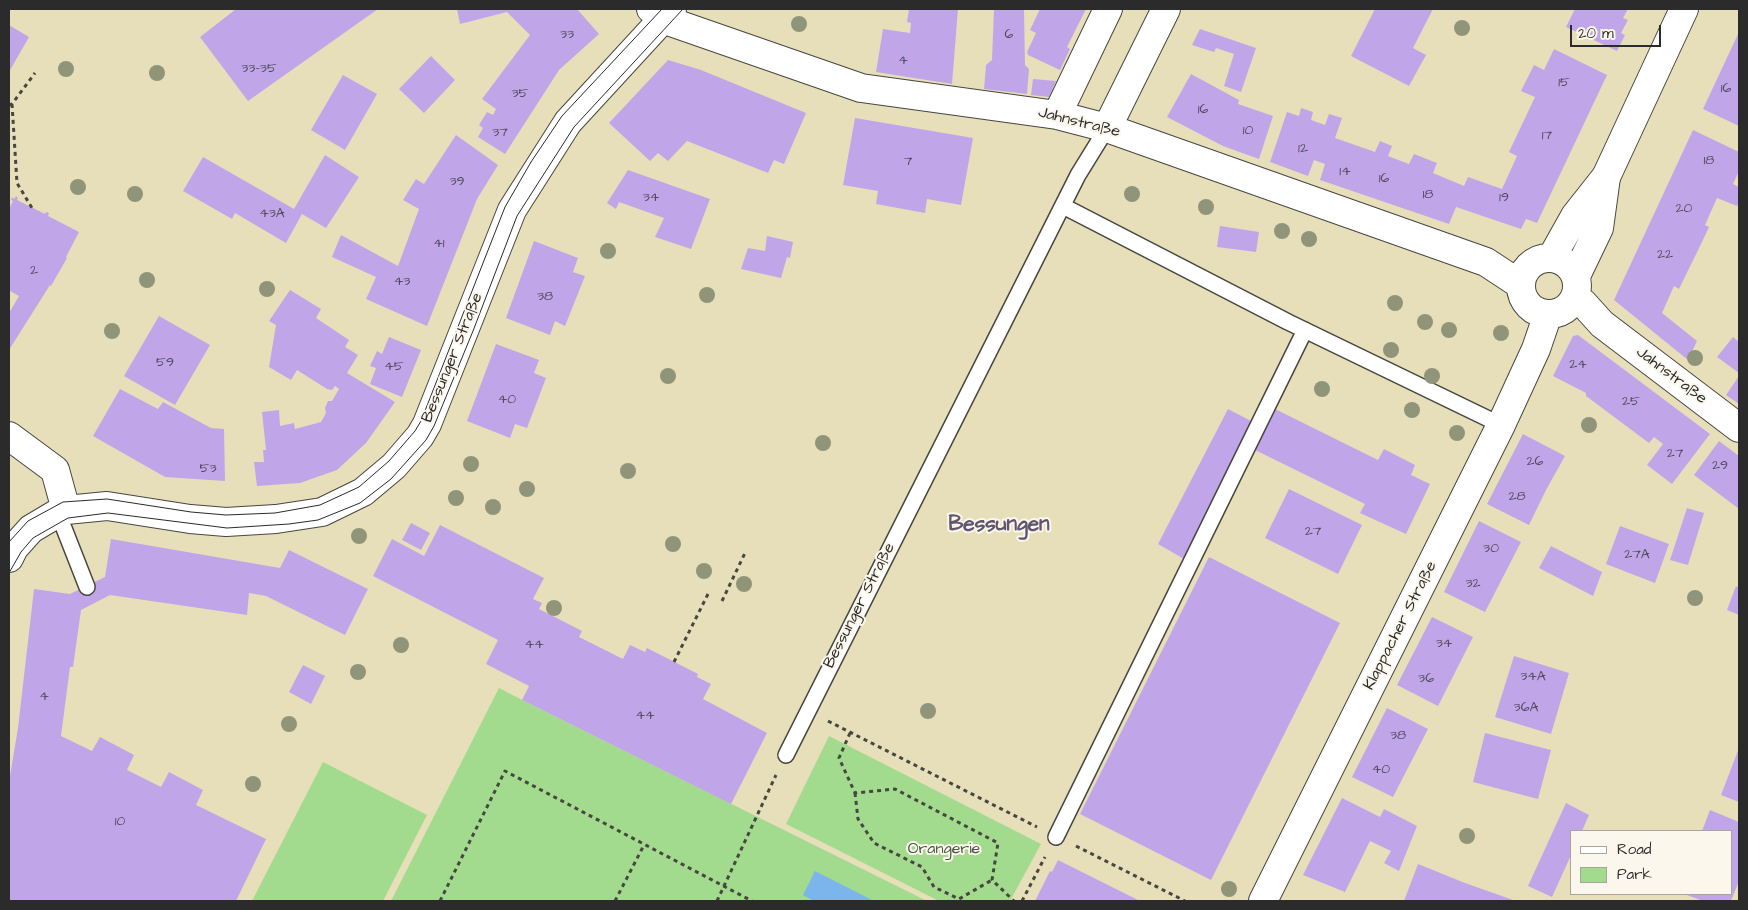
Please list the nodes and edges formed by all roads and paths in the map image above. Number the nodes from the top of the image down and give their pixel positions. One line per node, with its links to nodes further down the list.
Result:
1 (1108, 9): 7 (street)
2 (1166, 9): 8 (street)
3 (1684, 9): 11 (street)
4 (662, 12): 7 (street, Jahnstraße); 16 (street, Bessunger Straße)
5 (35, 73): 6 (path)
6 (11, 104): 10 (path)
7 (1057, 115): 8 (street, Jahnstraße)
8 (1107, 128): 9 (lane, Bessunger Straße); 11 (street, Jahnstraße)
9 (1063, 206): 12 (lane); 23 (lane, Bessunger Straße)
10 (32, 208)
11 (1550, 289): 13 (street, Klappacher Straße); 14 (street, Jahnstraße)
12 (1305, 330): 13 (lane); 27 (lane)
13 (1502, 425): 38 (street, Klappacher Straße)
14 (1739, 428)
15 (9, 436): 16 (street)
16 (62, 512): 18 (street); 19 (lane)
17 (745, 553): 21 (path)
18 (9, 558)
19 (87, 587)
20 (708, 594): 22 (path)
21 (722, 601)
22 (674, 662)
23 (808, 710): 24 (path); 25 (lane, Bessunger Straße)
24 (850, 733): 26 (path); 27 (path)
25 (786, 755): 30 (path)
26 (855, 793): 29 (path); 29 (path)
27 (1056, 836): 36 (path); 37 (path)
28 (644, 845): 30 (path); 31 (path); 32 (path)
29 (992, 880): 35 (path)
30 (724, 886): 33 (path); 34 (path)
31 (440, 901)
32 (615, 901)
33 (716, 901)
34 (752, 901)
35 (1014, 901)
36 (1022, 901)
37 (1185, 901)
38 (1263, 901)

